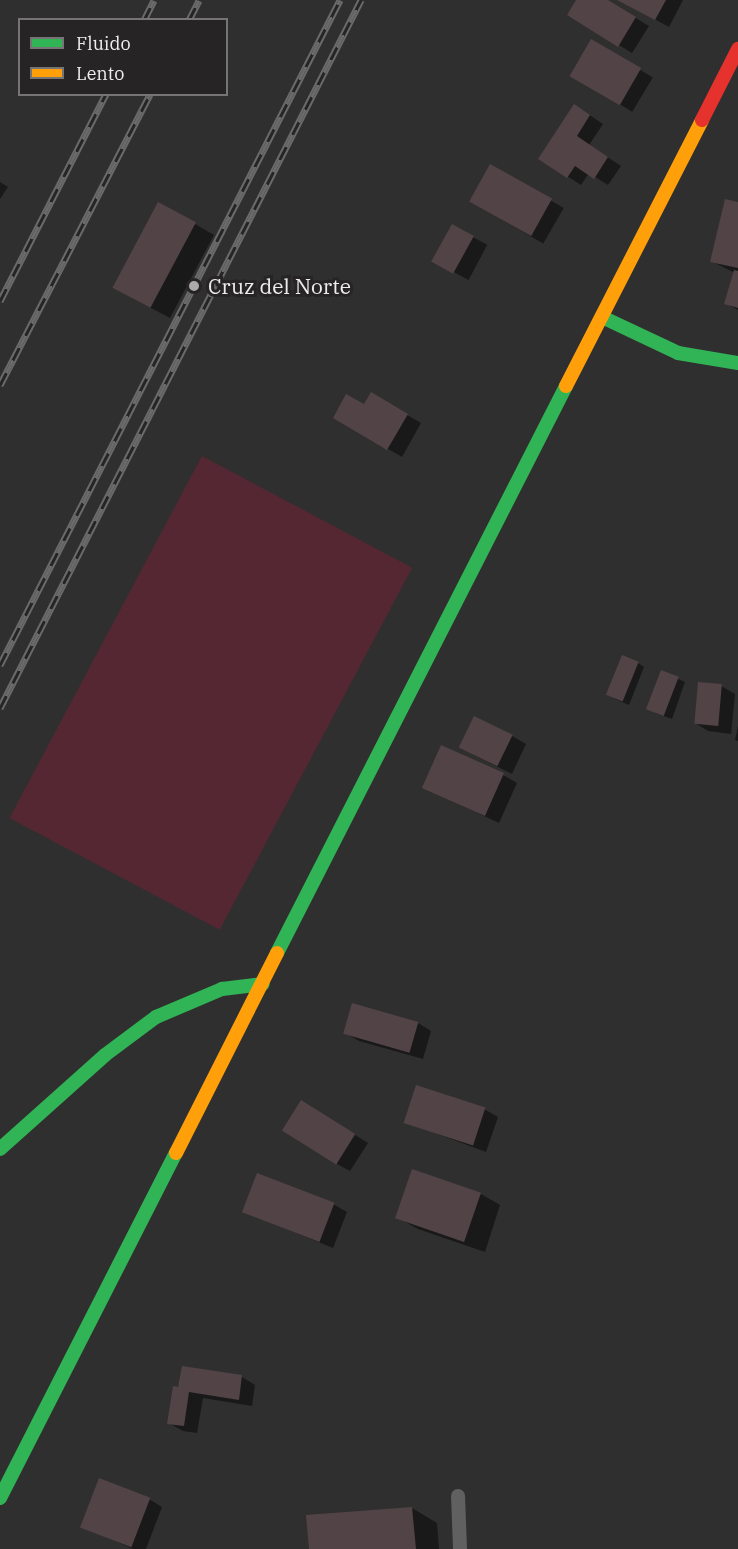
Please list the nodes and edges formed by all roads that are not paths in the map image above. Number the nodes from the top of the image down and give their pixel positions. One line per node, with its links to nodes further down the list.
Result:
1 (738, 49): 2 (main road)
2 (602, 316): 3 (main road); 4 (main road)
3 (738, 363)
4 (263, 984): 5 (main road); 7 (main road)
5 (0, 1149)
6 (458, 1497): 8 (lane)
7 (0, 1498)
8 (460, 1549)

